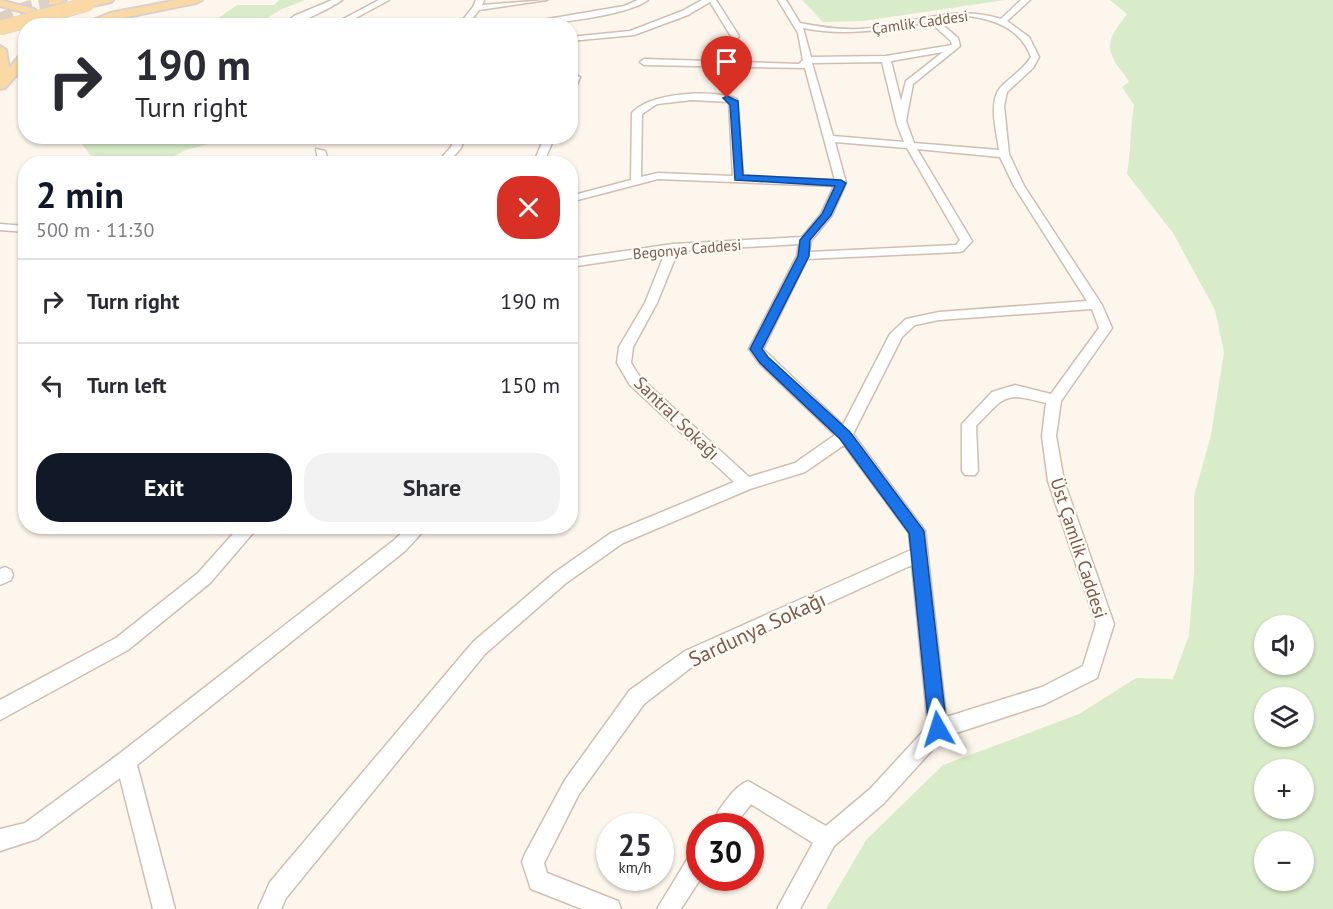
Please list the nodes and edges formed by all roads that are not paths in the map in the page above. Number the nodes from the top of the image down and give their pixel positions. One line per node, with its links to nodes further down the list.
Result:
1 (53, 0): 15 (main road, bridge)
2 (107, 0): 16 (main road, bridge)
3 (338, 0): 19 (street)
4 (385, 0): 20 (street)
5 (543, 0): 12 (street)
6 (644, 0): 22 (street)
7 (710, 0): 29 (street); 30 (street)
8 (782, 0): 28 (street)
9 (1026, 0): 25 (street)
10 (187, 1): 18 (main road)
11 (0, 2): 17 (main road)
12 (479, 4): 21 (street)
13 (0, 11): 14 (main road)
14 (20, 18)
15 (25, 18)
16 (32, 18)
17 (41, 18)
18 (108, 18)
19 (297, 18)
20 (350, 18)
21 (468, 18)
22 (562, 18)
23 (931, 19): 25 (street, Çamlik Caddesi); 28 (street, Çamlik Caddesi); 32 (street)
24 (18, 20): 27 (main road, bridge)
25 (1004, 20): 31 (street, Çamlik Caddesi)
26 (18, 22): 27 (main road, bridge)
27 (0, 26)
28 (804, 28): 35 (street)
29 (735, 36)
30 (578, 38)
31 (1033, 45): 47 (street, Üst Çamlik Caddesi)
32 (952, 48): 34 (street); 42 (street)
33 (0, 50): 38 (main road)
34 (886, 59): 35 (street); 42 (street)
35 (807, 60): 36 (street); 43 (street)
36 (644, 62)
37 (18, 66): 40 (main road)
38 (0, 74)
39 (18, 81): 41 (main road)
40 (0, 85)
41 (0, 100)
42 (902, 124): 45 (street)
43 (827, 138): 45 (street); 52 (street)
44 (457, 144): 49 (street)
45 (910, 145): 47 (street); 58 (street)
46 (320, 151): 48 (street)
47 (1004, 154): 60 (street, Üst Çamlik Caddesi)
48 (322, 156)
49 (448, 156)
50 (738, 178): 51 (street); 51 (street); 52 (street)
51 (636, 181): 53 (street)
52 (841, 183): 56 (street)
53 (578, 197)
54 (0, 227): 55 (street)
55 (18, 228)
56 (805, 240): 57 (street, Begonya Caddesi); 58 (street)
57 (673, 248): 59 (street, Begonya Caddesi); 64 (street, Santral Sokağı)
58 (803, 256): 62 (street)
59 (578, 262)
60 (1096, 305): 61 (street, Üst Çamlik Caddesi); 62 (street)
61 (1054, 400): 63 (street); 69 (street, Üst Çamlik Caddesi)
62 (845, 435): 64 (street); 67 (street)
63 (970, 471)
64 (746, 484): 75 (street)
65 (244, 534): 68 (street)
66 (412, 534): 70 (street)
67 (920, 554): 69 (street); 77 (street, Sardunya Sokağı)
68 (0, 710)
69 (938, 729): 72 (street)
70 (126, 761): 73 (street); 76 (street)
71 (731, 813): 72 (street)
72 (827, 838): 79 (street)
73 (0, 840)
74 (686, 881): 78 (street)
75 (276, 903)
76 (164, 909)
77 (610, 909)
78 (668, 909)
79 (788, 909)

